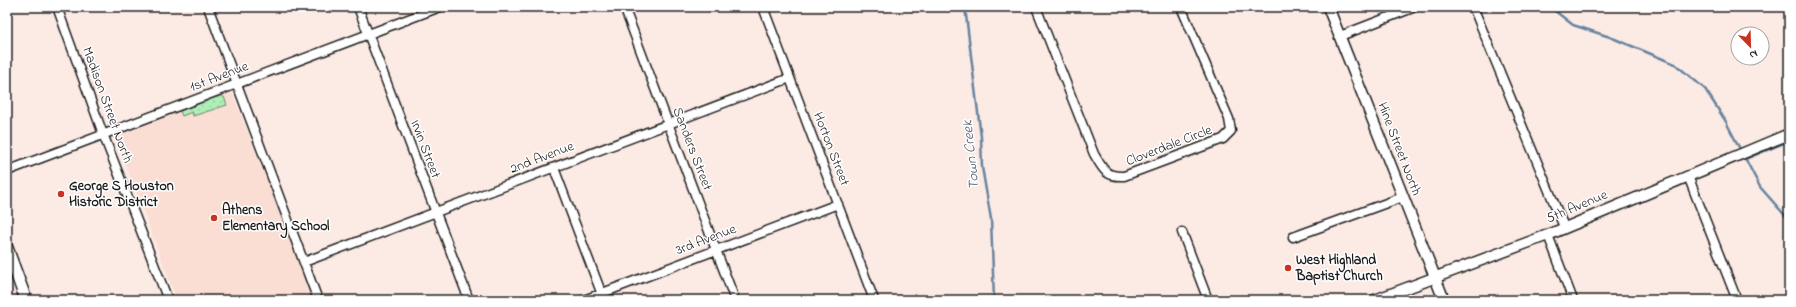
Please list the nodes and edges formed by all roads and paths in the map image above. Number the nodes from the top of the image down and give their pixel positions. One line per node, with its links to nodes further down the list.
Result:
1 (57, 7): 17 (street, Madison Street North)
2 (208, 7): 15 (street)
3 (358, 7): 12 (street, Irvin Street)
4 (440, 7): 12 (street, 1st Avenue)
5 (624, 7): 16 (street, Sanders Street)
6 (763, 7): 14 (street, Horton Street)
7 (1181, 7): 11 (street, Cloverdale Circle)
8 (1328, 7): 13 (street, Hine Street North)
9 (1415, 7): 13 (street)
10 (1473, 7): 25 (street)
11 (1037, 10)
12 (368, 34): 15 (street, 1st Avenue); 24 (street, Irvin Street)
13 (1340, 36): 22 (street, Hine Street North)
14 (790, 78): 16 (street, 2nd Avenue); 23 (street, Horton Street)
15 (236, 84): 17 (street, 1st Avenue); 31 (street)
16 (668, 124): 19 (street, 2nd Avenue); 30 (street, Sanders Street)
17 (103, 134): 20 (street, 1st Avenue); 35 (street, Madison Street North)
18 (1789, 134): 21 (street, 5th Avenue)
19 (554, 168): 24 (street, 2nd Avenue); 33 (street)
20 (7, 171)
21 (1688, 176): 25 (street, 5th Avenue); 45 (street)
22 (1403, 197): 28 (street); 32 (street, Hine Street North)
23 (838, 204): 30 (street, 3rd Avenue); 40 (street, Horton Street)
24 (435, 212): 31 (street, 2nd Avenue); 37 (street, Irvin Street)
25 (1564, 227): 27 (street, 5th Avenue)
26 (1182, 232): 41 (street)
27 (1548, 235): 32 (street, 5th Avenue); 44 (street)
28 (1293, 237)
29 (7, 248): 34 (main road)
30 (716, 250): 33 (street, 3rd Avenue); 39 (street, Sanders Street)
31 (304, 262): 36 (street)
32 (1435, 277): 42 (street, 5th Avenue); 43 (street, Hine Street North)
33 (602, 297): 38 (street, 3rd Avenue)
34 (26, 300)
35 (168, 300)
36 (318, 300)
37 (469, 300)
38 (584, 300)
39 (735, 300)
40 (874, 300)
41 (1208, 300)
42 (1375, 300)
43 (1444, 300)
44 (1573, 300)
45 (1737, 300)

